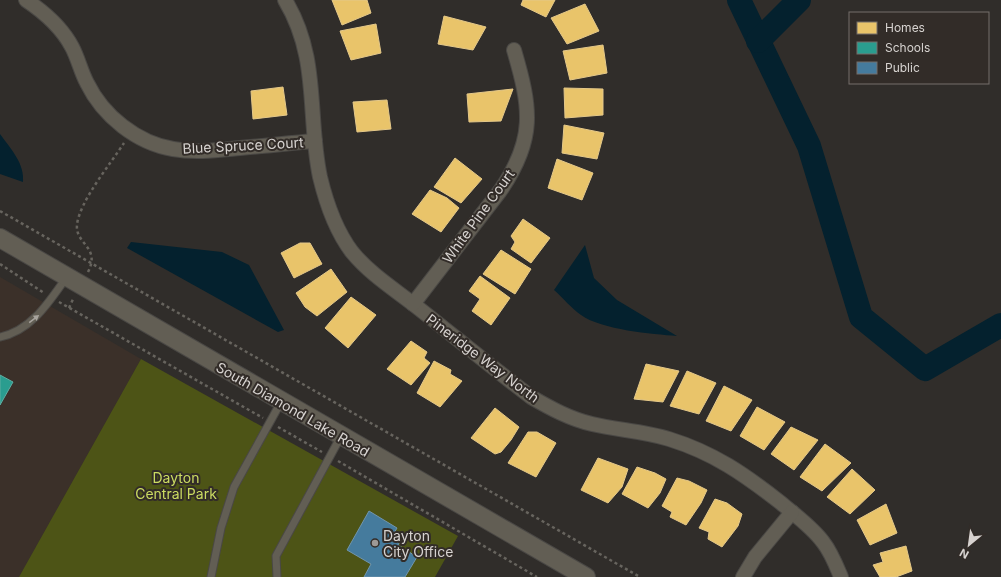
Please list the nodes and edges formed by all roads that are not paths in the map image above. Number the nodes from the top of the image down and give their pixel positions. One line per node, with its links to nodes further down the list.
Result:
1 (26, 0): 4 (street, Blue Spruce Court)
2 (285, 0): 4 (street, Pineridge Way North)
3 (514, 50): 7 (street, White Pine Court)
4 (315, 141): 7 (street, Pineridge Way North)
5 (0, 238): 6 (street, South Diamond Lake Road)
6 (73, 282): 8 (lane, one-way to 6); 9 (street, South Diamond Lake Road)
7 (413, 304): 11 (street, Pineridge Way North)
8 (0, 337)
9 (281, 402): 10 (street, South Diamond Lake Road); 12 (lane)
10 (341, 436): 13 (lane); 14 (street, South Diamond Lake Road)
11 (792, 512): 15 (street); 16 (street, Pineridge Way North)
12 (211, 577)
13 (277, 577)
14 (586, 577)
15 (743, 577)
16 (841, 577)

